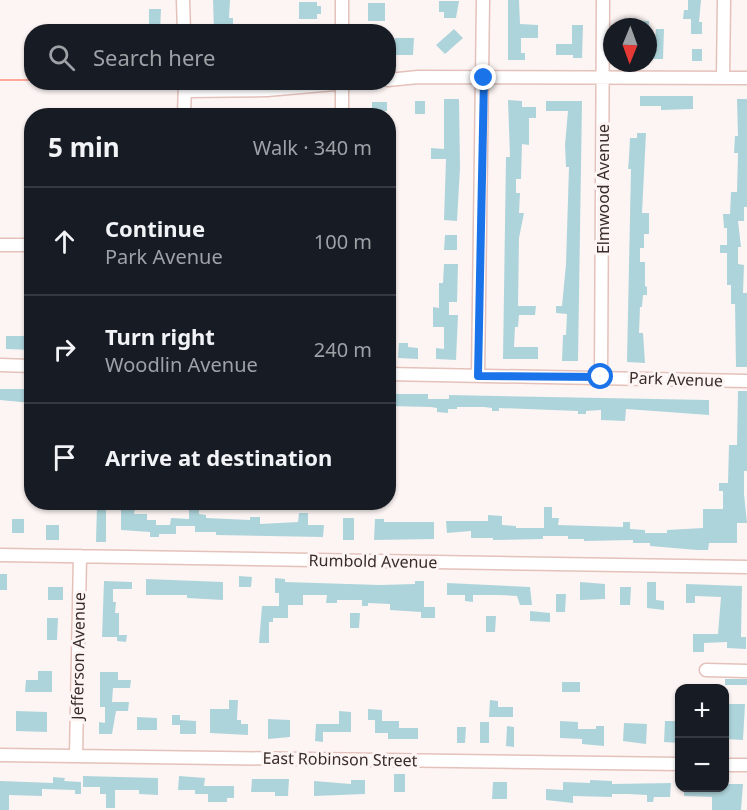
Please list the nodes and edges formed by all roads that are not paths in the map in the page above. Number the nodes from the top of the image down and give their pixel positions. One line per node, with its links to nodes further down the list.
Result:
1 (183, 0): 6 (street)
2 (342, 0): 7 (street)
3 (483, 0): 9 (street)
4 (603, 0): 8 (street, Elmwood Avenue)
5 (724, 0): 10 (street)
6 (184, 24)
7 (342, 24)
8 (604, 76): 9 (street); 10 (street); 23 (street, Elmwood Avenue)
9 (484, 78): 12 (street); 22 (street)
10 (723, 78): 11 (street)
11 (747, 78)
12 (396, 79)
13 (185, 90): 15 (street)
14 (342, 90): 16 (street)
15 (184, 108)
16 (342, 108)
17 (24, 244): 18 (street)
18 (0, 245)
19 (0, 366): 20 (street)
20 (24, 366)
21 (396, 374): 22 (street, Park Avenue)
22 (478, 376): 23 (street, Park Avenue)
23 (601, 377): 24 (street, Park Avenue)
24 (747, 381)
25 (0, 555): 26 (street, Rumbold Avenue)
26 (80, 556): 27 (street, Rumbold Avenue); 31 (street, Jefferson Avenue)
27 (747, 567)
28 (706, 670): 29 (street)
29 (747, 671)
30 (0, 755): 31 (street, East Robinson Street)
31 (76, 755): 32 (street, East Robinson Street)
32 (675, 764)
33 (729, 765): 34 (street)
34 (747, 765)

